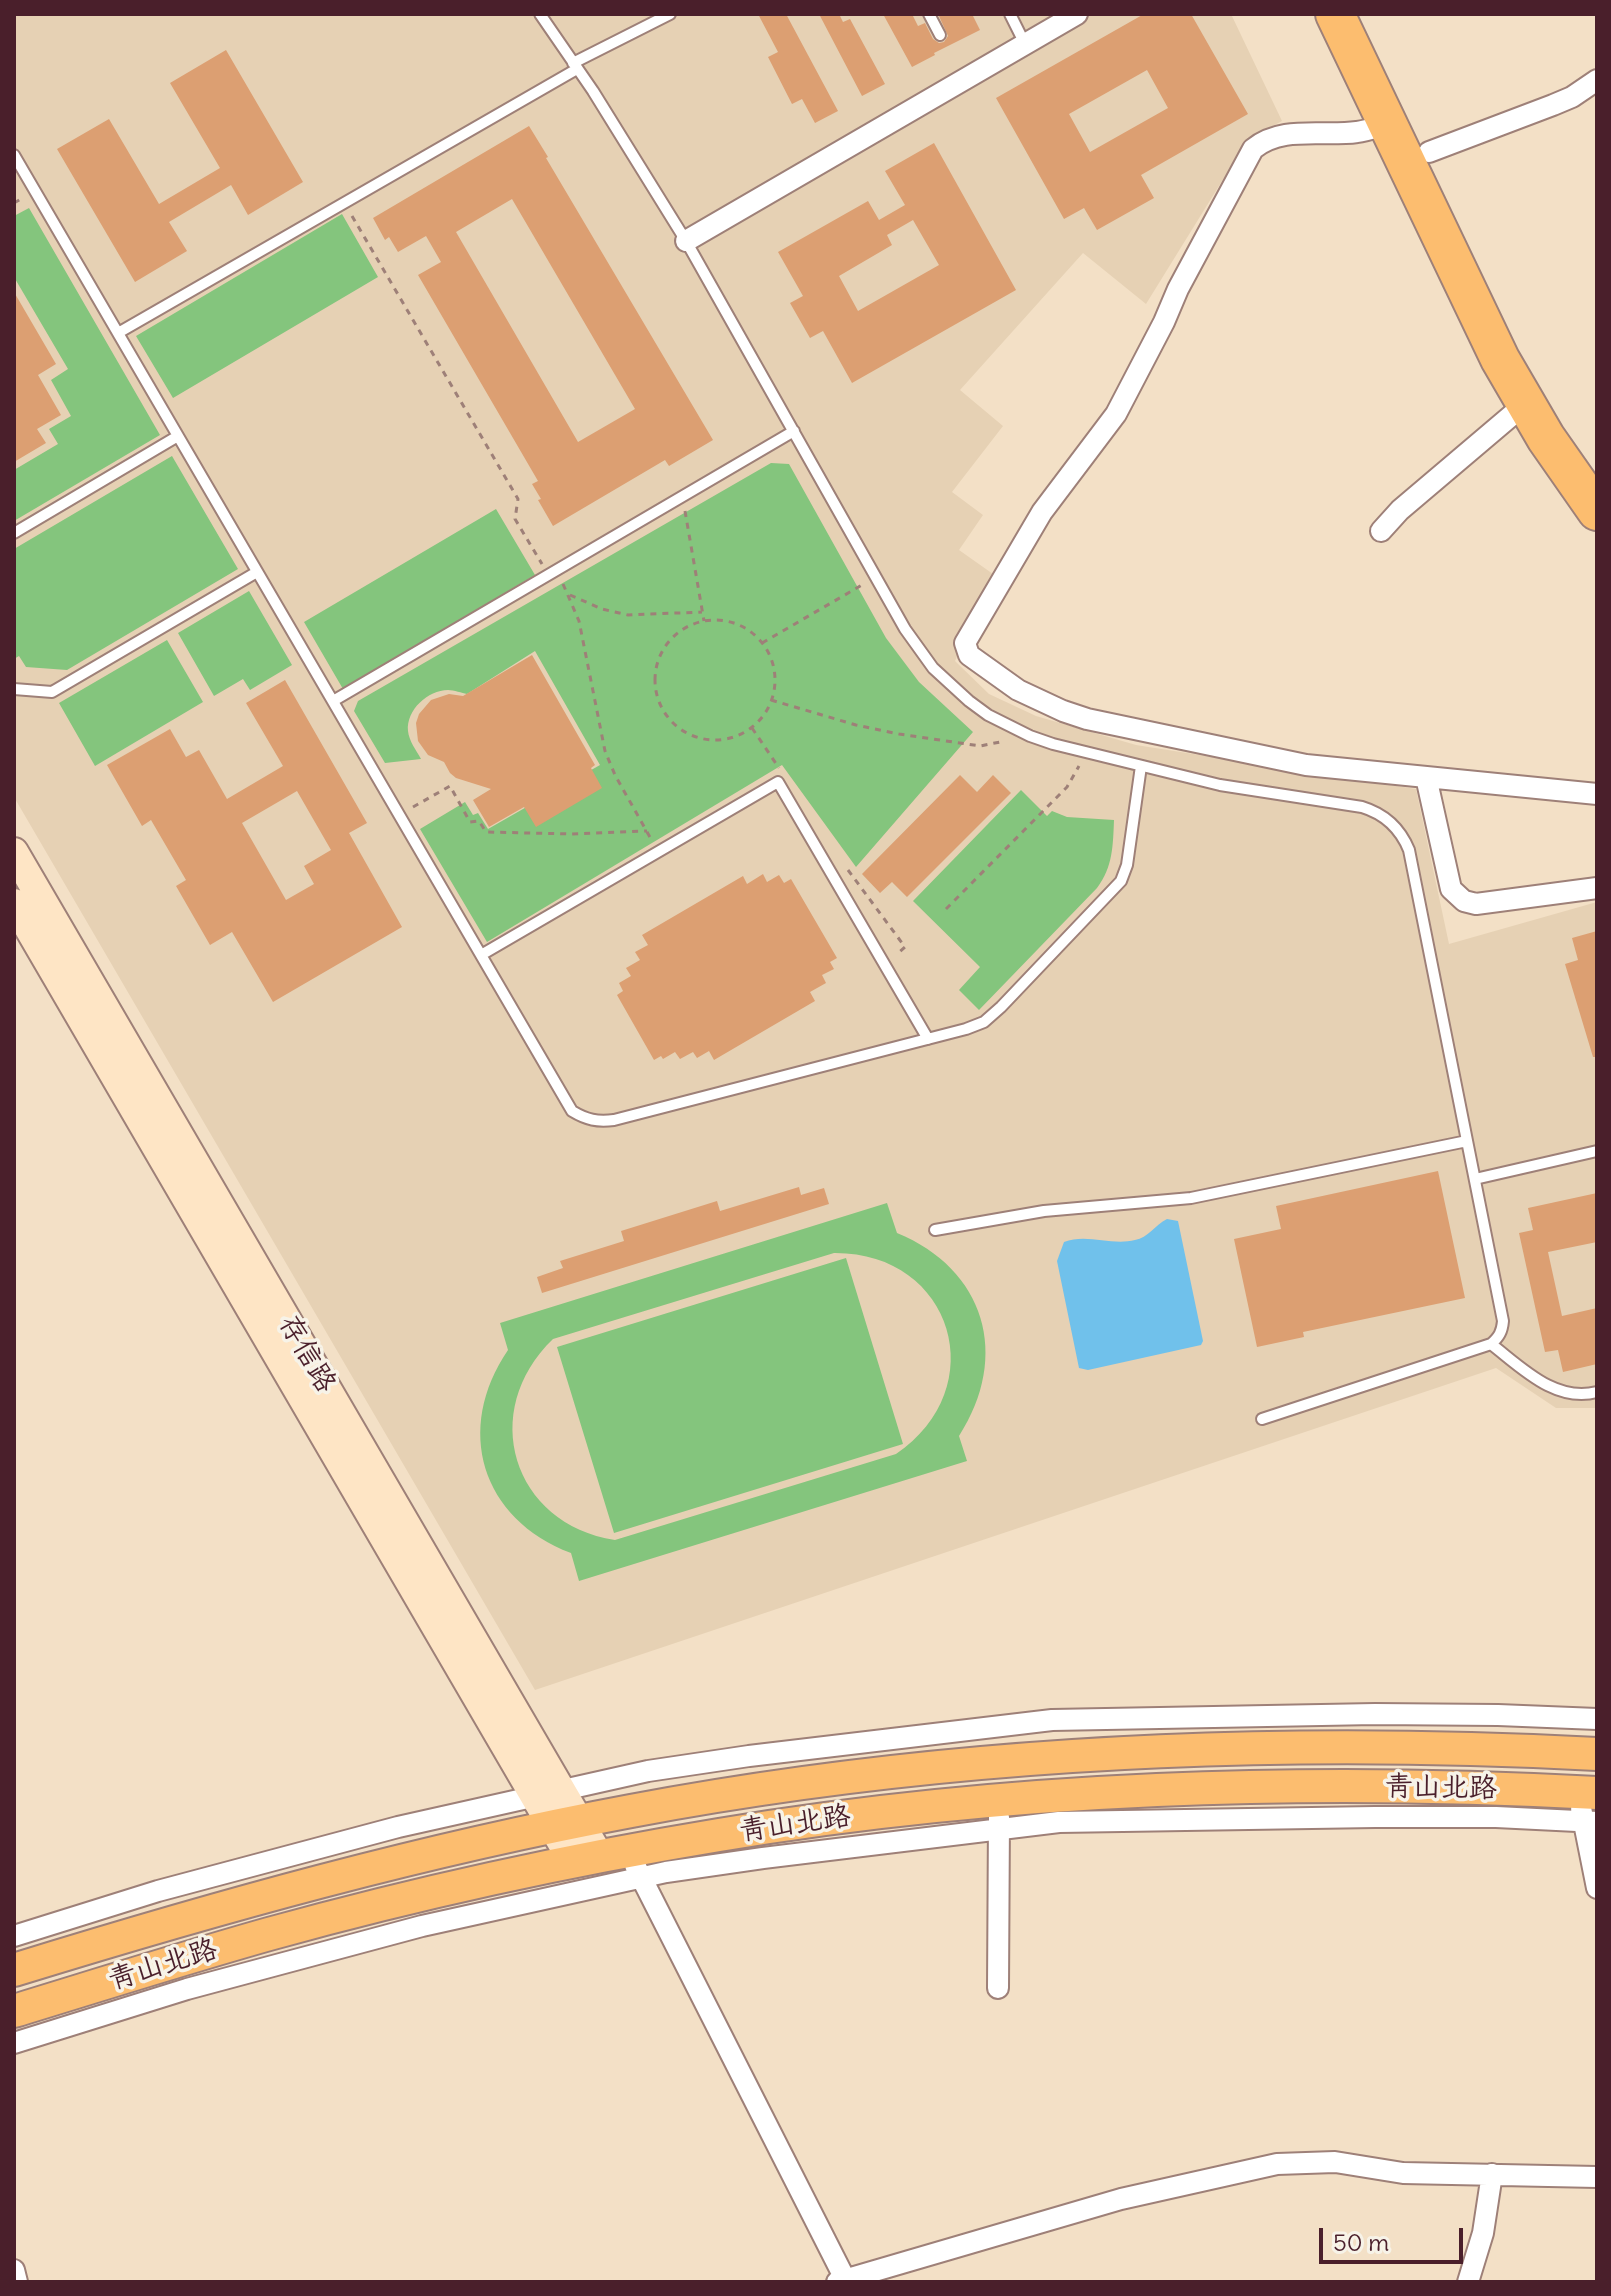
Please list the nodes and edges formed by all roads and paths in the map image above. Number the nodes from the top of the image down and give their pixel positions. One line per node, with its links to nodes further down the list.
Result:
1 (540, 14): 10 (lane)
2 (670, 14): 10 (lane)
3 (929, 14): 8 (lane)
4 (1010, 14): 9 (lane)
5 (1077, 14): 9 (street)
6 (1335, 14): 12 (highway)
7 (1363, 14): 13 (highway)
8 (940, 35)
9 (1025, 44): 16 (street)
10 (575, 66): 15 (lane); 16 (lane)
11 (1597, 80): 13 (street)
12 (1387, 124): 18 (highway); 39 (street)
13 (1429, 152): 21 (highway)
14 (14, 155): 17 (lane)
15 (344, 202): 17 (lane); 27 (path)
16 (686, 241): 19 (lane)
17 (118, 333): 20 (lane)
18 (1525, 404): 23 (highway); 24 (street)
19 (794, 431): 22 (lane); 28 (lane)
20 (178, 436): 25 (lane); 26 (lane)
21 (1597, 467)
22 (683, 496): 27 (lane); 30 (path)
23 (1597, 511)
24 (1381, 531)
25 (14, 533)
26 (257, 572): 33 (lane); 35 (lane)
27 (552, 573): 29 (path); 35 (lane)
28 (875, 577): 32 (path); 36 (lane)
29 (569, 595): 30 (path); 42 (path)
30 (702, 612): 31 (path)
31 (704, 621): 32 (path); 34 (path)
32 (762, 643): 34 (path)
33 (14, 689)
34 (771, 700): 36 (path)
35 (333, 701): 41 (lane)
36 (1030, 736): 37 (lane)
37 (1086, 752): 38 (lane); 47 (path)
38 (1141, 766): 49 (lane); 50 (lane)
39 (1426, 777): 40 (street); 45 (street)
40 (1597, 794)
41 (399, 815): 42 (path); 48 (lane)
42 (647, 831): 43 (path)
43 (658, 851): 48 (lane); 49 (lane)
44 (14, 852): 59 (street, 存信路)
45 (1597, 888)
46 (14, 903): 59 (street, 存信路)
47 (946, 909)
48 (481, 955): 49 (lane)
49 (928, 1039)
50 (1467, 1141): 52 (lane); 53 (lane)
51 (1597, 1151): 52 (lane)
52 (1475, 1179): 54 (lane)
53 (935, 1230)
54 (1491, 1344): 55 (lane); 56 (lane)
55 (1597, 1392)
56 (1262, 1419)
57 (1597, 1719): 59 (street)
58 (1597, 1754): 62 (main road, 青山北路)
59 (547, 1792): 62 (street, 存信路); 65 (street)
60 (1589, 1807): 61 (main road, 青山北路); 64 (street)
61 (999, 1815): 63 (main road, 青山北路); 67 (street)
62 (566, 1824): 63 (street, 存信路); 66 (main road, 青山北路)
63 (610, 1862): 68 (main road, 青山北路); 69 (street); 73 (street)
64 (1597, 1888)
65 (14, 1936)
66 (14, 1970)
67 (998, 1988)
68 (14, 2011)
69 (14, 2043)
70 (1492, 2174): 71 (street); 73 (street); 75 (street)
71 (1597, 2177)
72 (14, 2270): 74 (street)
73 (841, 2281)
74 (17, 2282)
75 (1468, 2282)

